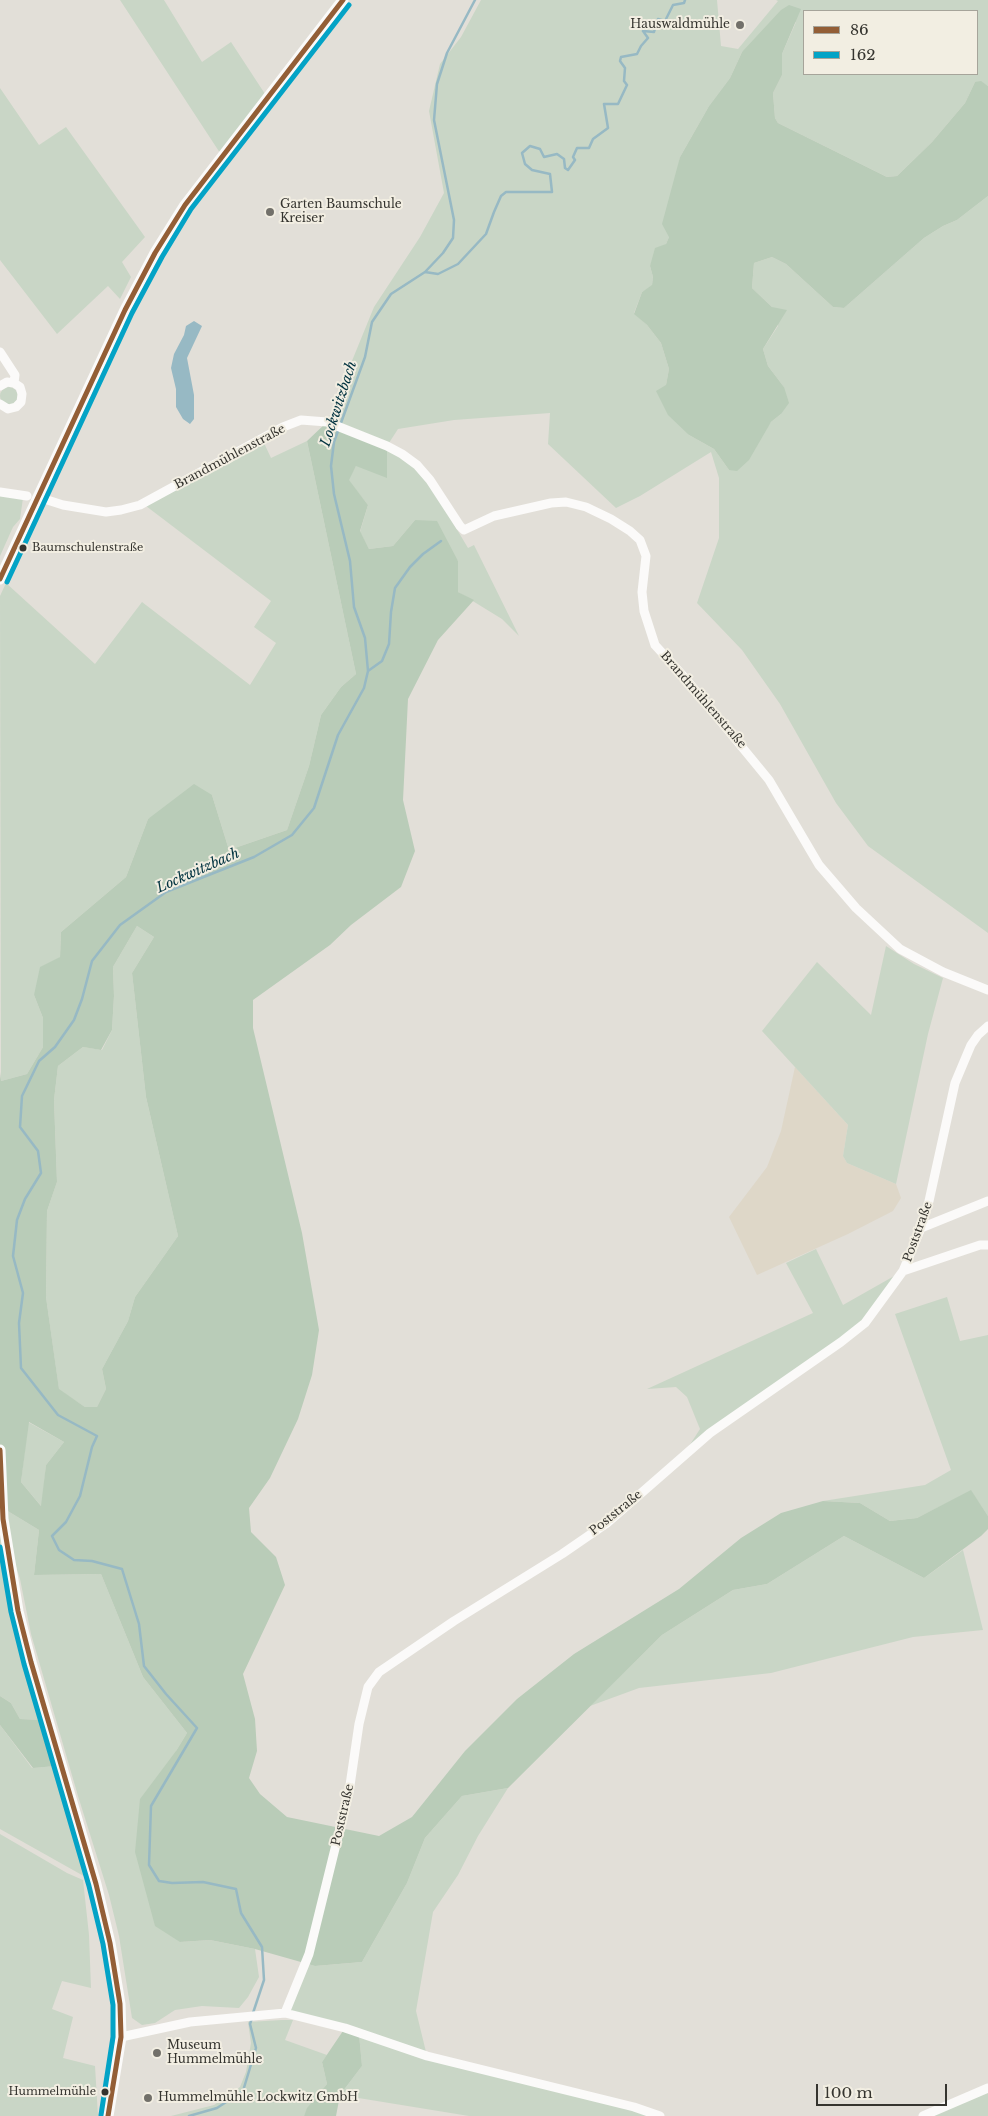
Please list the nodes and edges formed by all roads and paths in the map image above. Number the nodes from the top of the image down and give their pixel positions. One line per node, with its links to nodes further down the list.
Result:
1 (343, 0): 7 (main road)
2 (0, 352): 3 (street)
3 (14, 383): 4 (street); 5 (street)
4 (0, 386)
5 (0, 404)
6 (0, 492): 7 (street)
7 (33, 496): 8 (main road); 9 (street, Brandmühlenstraße)
8 (0, 580)
9 (988, 990)
10 (988, 1026): 12 (street, Poststraße)
11 (988, 1201): 12 (street)
12 (921, 1228): 14 (street, Poststraße)
13 (988, 1245): 14 (street)
14 (904, 1271): 16 (street, Poststraße)
15 (0, 1450): 17 (main road)
16 (285, 2012): 17 (street); 20 (street)
17 (121, 2037): 19 (main road)
18 (988, 2088): 21 (street)
19 (108, 2116)
20 (660, 2116)
21 (923, 2116)

